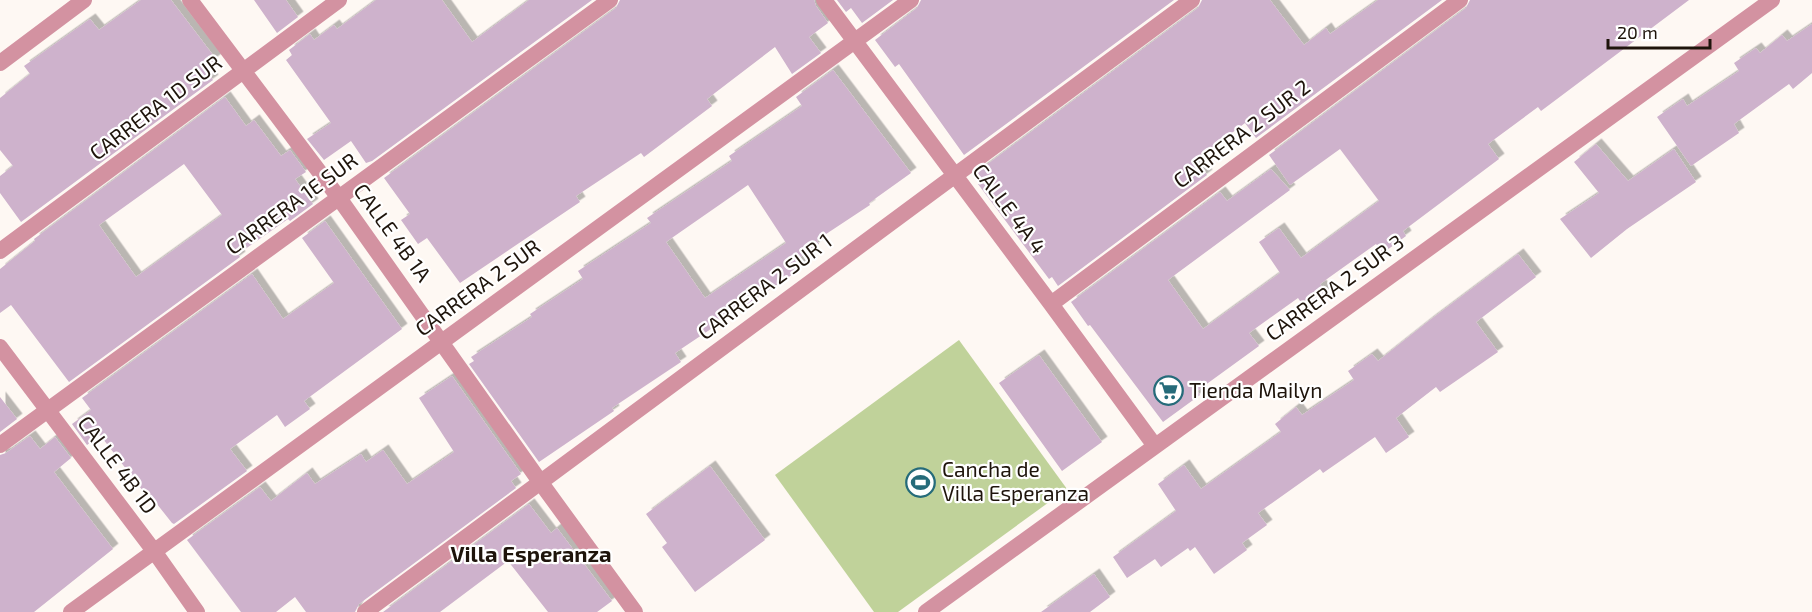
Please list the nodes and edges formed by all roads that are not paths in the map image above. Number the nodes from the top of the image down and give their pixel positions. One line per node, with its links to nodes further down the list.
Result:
1 (84, 0): 11 (street)
2 (190, 0): 12 (street, CALLE 4B 1A)
3 (339, 0): 12 (street, CARRERA 1D SUR)
4 (610, 0): 14 (street, CARRERA 1E SUR)
5 (824, 0): 10 (street, CALLE 4A 4)
6 (911, 0): 10 (street, CARRERA 2 SUR)
7 (1192, 0): 13 (street, CARRERA 2 SUR 1)
8 (1460, 0): 16 (street, CARRERA 2 SUR 2)
9 (1772, 0): 21 (street, CARRERA 2 SUR 3)
10 (855, 41): 13 (street, CALLE 4A 4); 17 (street, CARRERA 2 SUR)
11 (0, 63)
12 (244, 70): 14 (street, CALLE 4B 1A); 15 (street, CARRERA 1D SUR)
13 (954, 173): 16 (street, CALLE 4A 4); 22 (street, CARRERA 2 SUR 1)
14 (339, 198): 17 (street, CALLE 4B 1A); 19 (street, CARRERA 1E SUR)
15 (0, 251)
16 (1051, 304): 21 (street, CALLE 4A 4)
17 (442, 342): 22 (street, CALLE 4B 1A); 23 (street, CARRERA 2 SUR)
18 (0, 347): 19 (street, CALLE 4B 1D)
19 (48, 410): 20 (street, CARRERA 1E SUR); 23 (street, CALLE 4B 1D)
20 (0, 445)
21 (1155, 446): 28 (street, CARRERA 2 SUR 3)
22 (541, 483): 26 (street, CARRERA 2 SUR 1); 27 (street, CALLE 4B 1A)
23 (154, 551): 24 (street, CARRERA 2 SUR); 25 (street, CALLE 4B 1D)
24 (70, 612)
25 (197, 612)
26 (365, 612)
27 (635, 612)
28 (926, 612)

